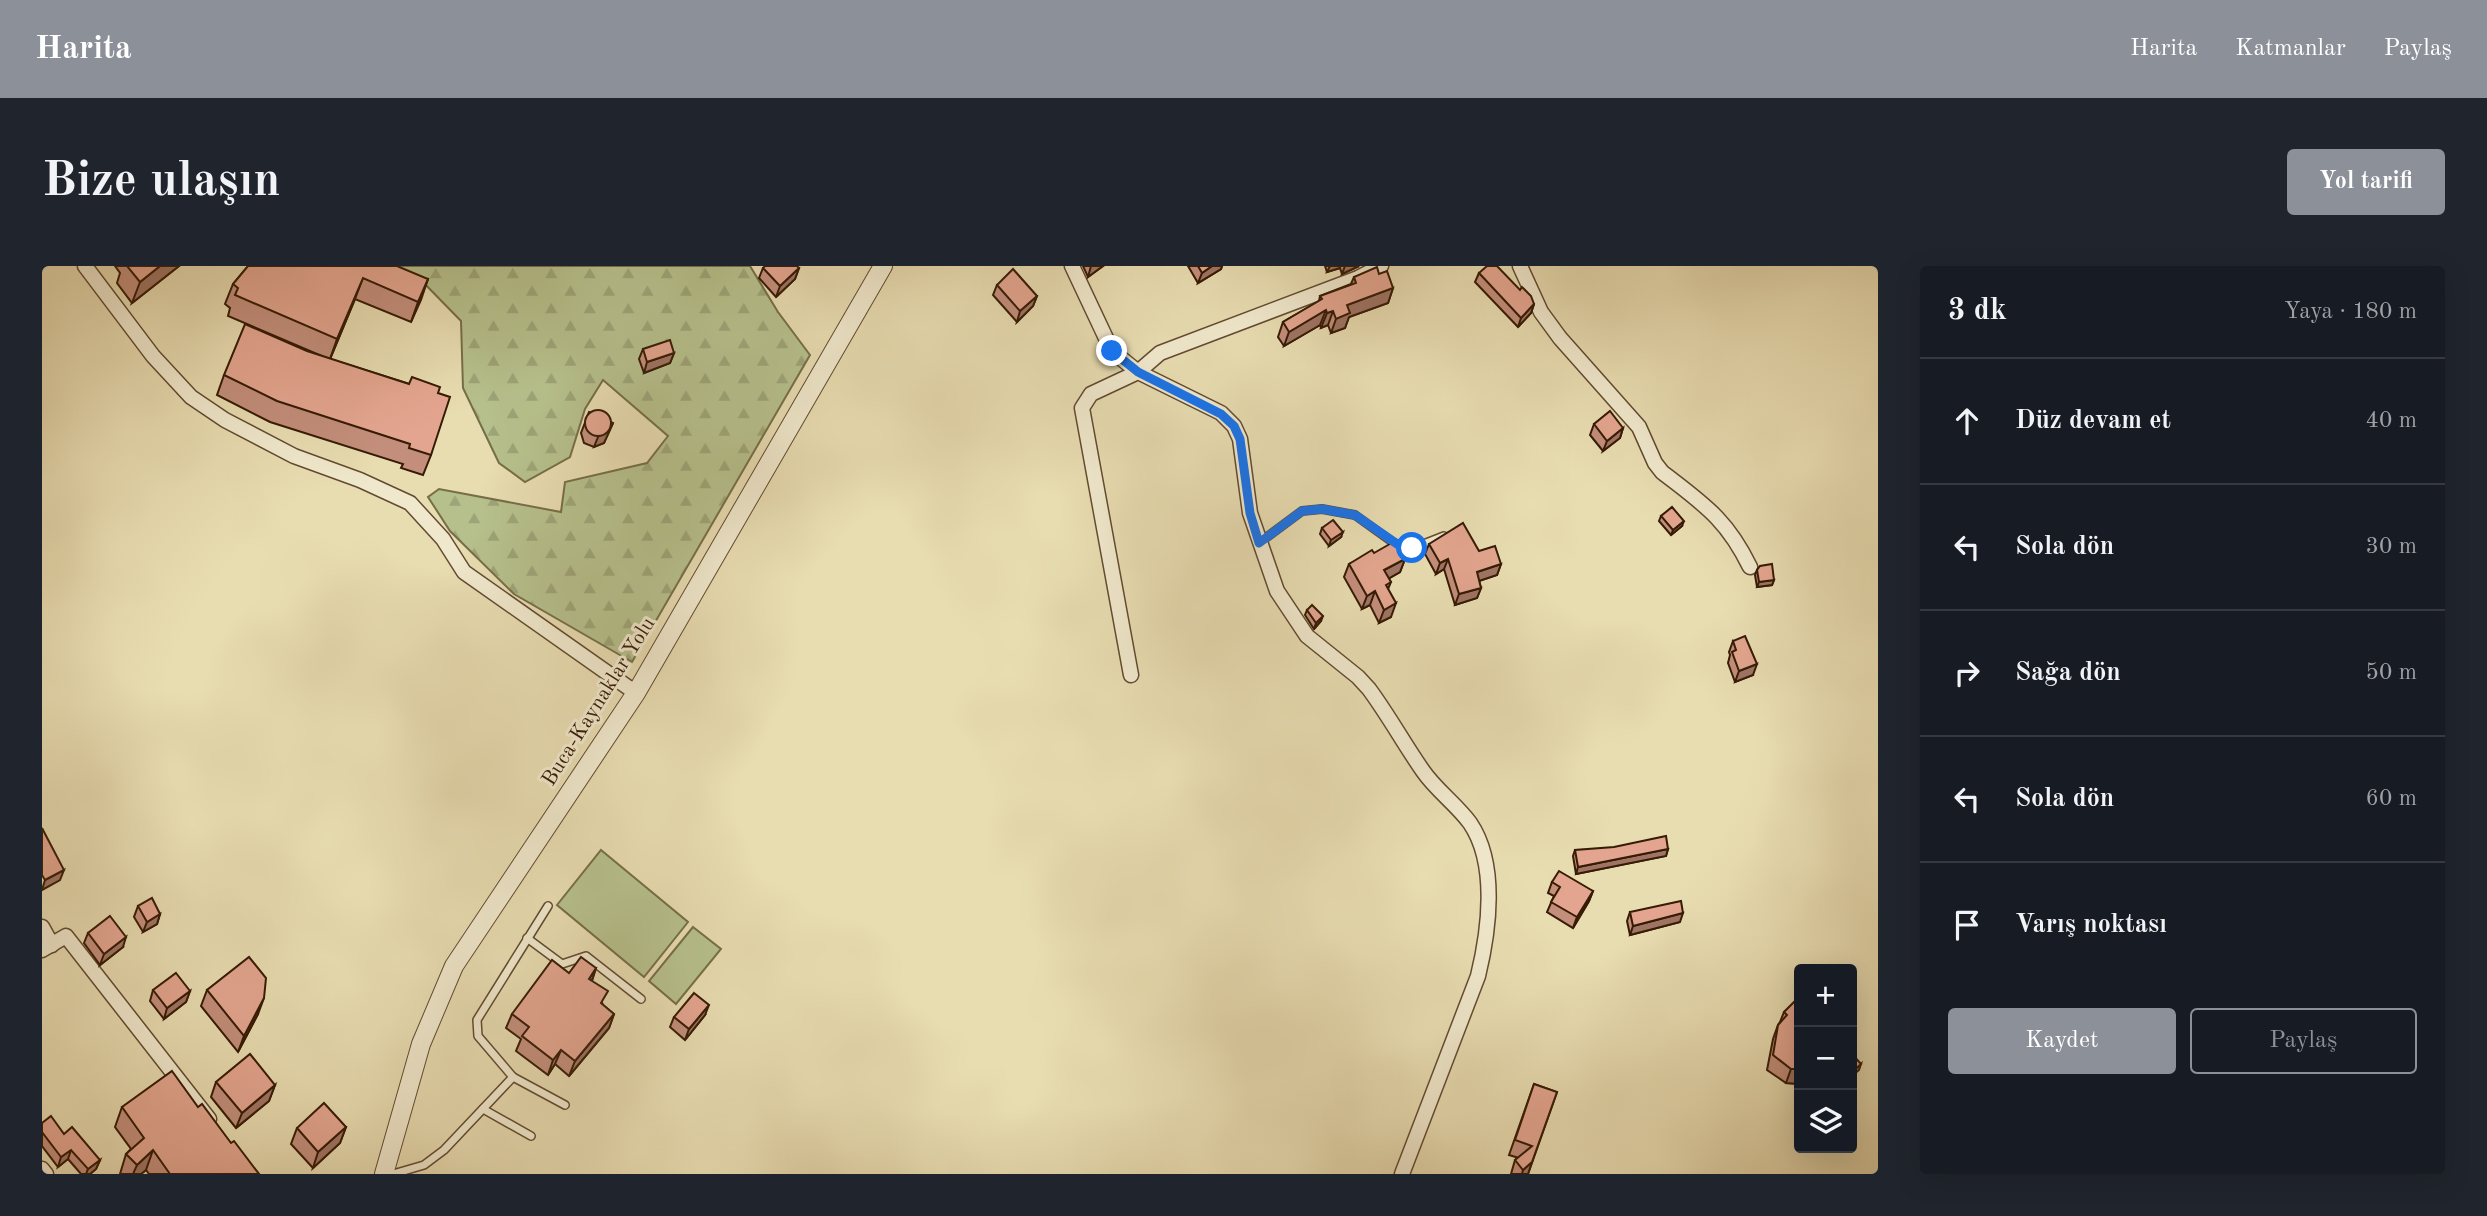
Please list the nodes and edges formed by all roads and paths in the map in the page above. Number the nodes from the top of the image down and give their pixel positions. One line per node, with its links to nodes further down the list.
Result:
1 (85, 266): 11 (street)
2 (883, 266): 11 (street, Buca-Kaynaklar Yolu)
3 (1072, 266): 6 (street)
4 (1381, 266): 6 (street)
5 (1520, 266): 9 (street)
6 (1138, 372): 8 (street); 10 (street)
7 (1451, 533): 8 (lane)
8 (1259, 543): 26 (street)
9 (1750, 567)
10 (1131, 675)
11 (636, 693): 24 (street, Buca-Kaynaklar Yolu)
12 (548, 906): 14 (lane)
13 (42, 927): 15 (street)
14 (527, 938): 16 (lane); 17 (lane)
15 (47, 947): 20 (street)
16 (640, 999)
17 (513, 1077): 18 (lane); 19 (lane)
18 (565, 1105)
19 (482, 1109): 21 (lane); 25 (lane)
20 (220, 1133)
21 (531, 1136)
22 (42, 1169): 23 (street)
23 (46, 1174)
24 (384, 1174)
25 (393, 1174)
26 (1402, 1174)

